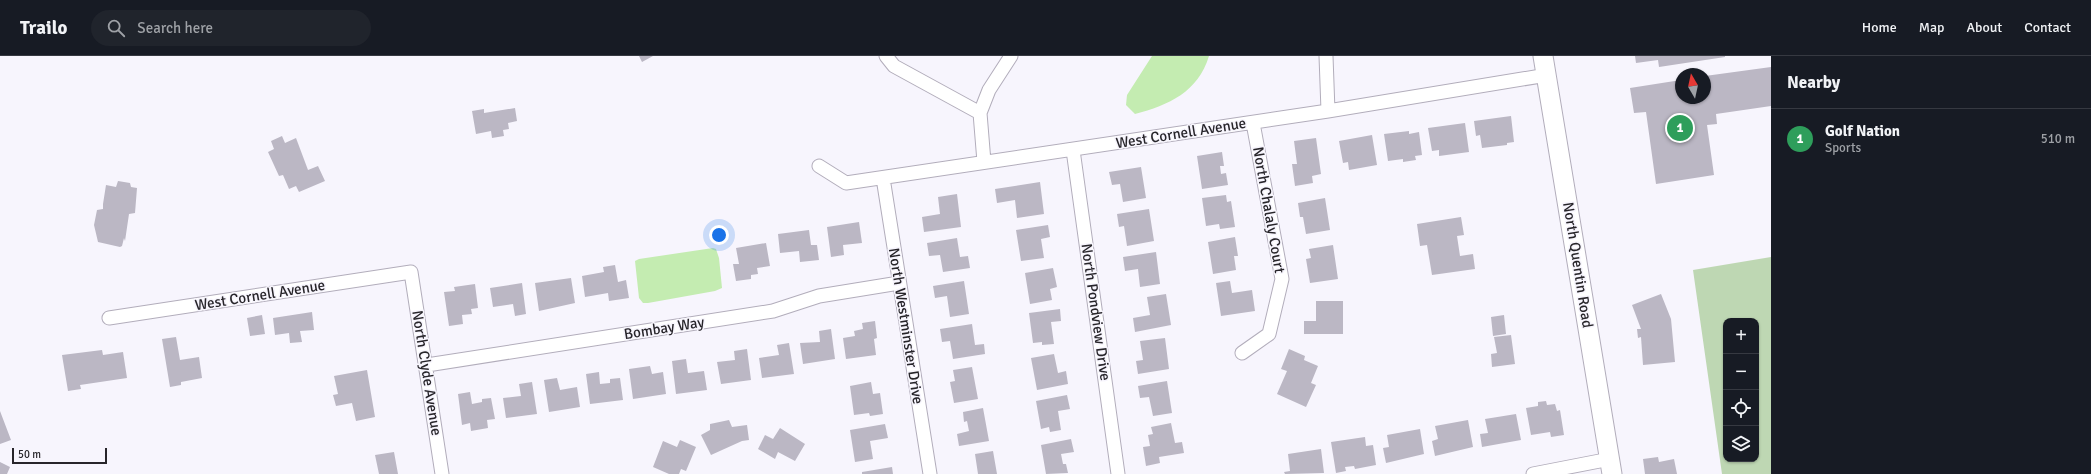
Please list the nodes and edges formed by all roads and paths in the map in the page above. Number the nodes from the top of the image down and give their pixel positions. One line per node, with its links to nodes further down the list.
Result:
1 (886, 56): 7 (street)
2 (1011, 56): 7 (street)
3 (1326, 56): 6 (street)
4 (1543, 56): 5 (main road, North Quentin Road)
5 (1547, 75): 6 (street, West Cornell Avenue); 18 (main road, North Quentin Road)
6 (1328, 111): 8 (street, West Cornell Avenue)
7 (980, 113): 10 (street)
8 (1253, 123): 9 (street, West Cornell Avenue); 16 (street, North Chalaly Court)
9 (1074, 150): 10 (street, West Cornell Avenue); 21 (street, North Pondview Drive)
10 (984, 162): 12 (street, West Cornell Avenue)
11 (819, 166): 12 (street, West Cornell Avenue)
12 (883, 178): 14 (street, North Westminster Drive)
13 (411, 272): 15 (street, West Cornell Avenue); 17 (street, North Clyde Avenue)
14 (898, 283): 17 (street, Bombay Way); 20 (street, North Westminster Drive)
15 (109, 318)
16 (1242, 353)
17 (427, 365): 19 (street, North Clyde Avenue)
18 (1611, 467): 22 (street)
19 (442, 474)
20 (930, 474)
21 (1118, 474)
22 (1533, 474)

